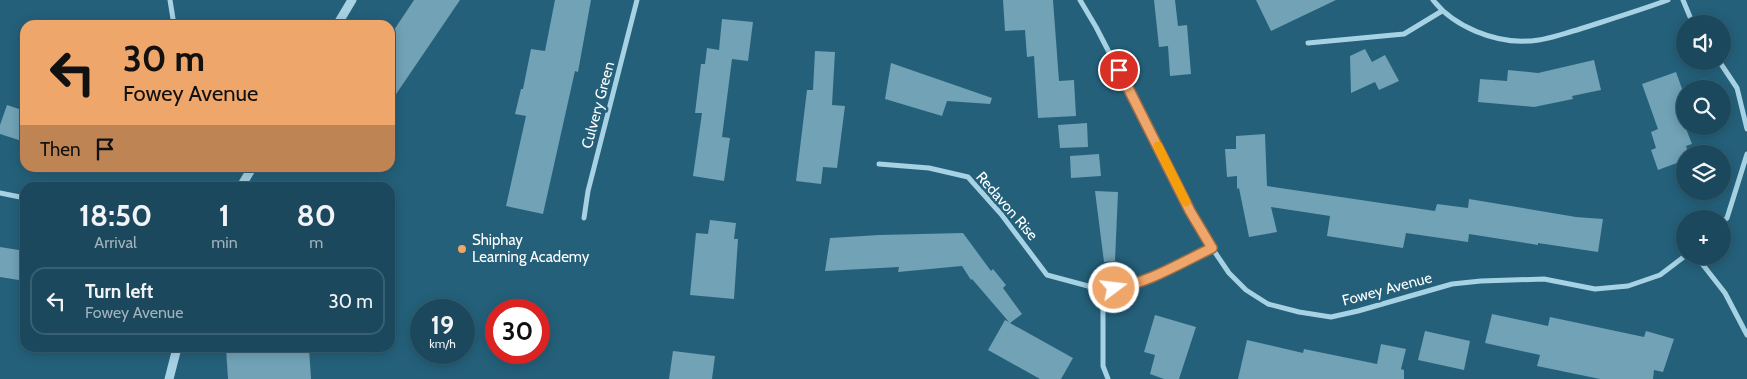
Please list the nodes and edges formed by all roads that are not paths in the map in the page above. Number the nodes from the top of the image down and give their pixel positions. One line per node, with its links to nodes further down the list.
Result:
1 (170, 0): 10 (street)
2 (352, 0): 11 (street)
3 (638, 0): 22 (street, Culvery Green)
4 (1080, 0): 23 (street, Fowey Avenue)
5 (1433, 0): 8 (street)
6 (1668, 0): 8 (street)
7 (1683, 0): 9 (street)
8 (1442, 12): 12 (street)
9 (1689, 15)
10 (173, 20)
11 (340, 20)
12 (1308, 43)
13 (1725, 70): 14 (street)
14 (1747, 129)
15 (1747, 154): 17 (street)
16 (879, 164): 26 (street, Redavon Rise)
17 (1741, 176): 18 (street); 21 (street)
18 (1747, 179)
19 (0, 193): 20 (street)
20 (20, 197)
21 (1729, 210)
22 (584, 218)
23 (1212, 248): 24 (street, Fowey Avenue); 26 (street)
24 (1676, 263)
25 (1703, 265): 27 (street)
26 (1103, 290): 30 (street)
27 (1747, 335)
28 (177, 352): 29 (street)
29 (169, 379)
30 (1108, 379)

